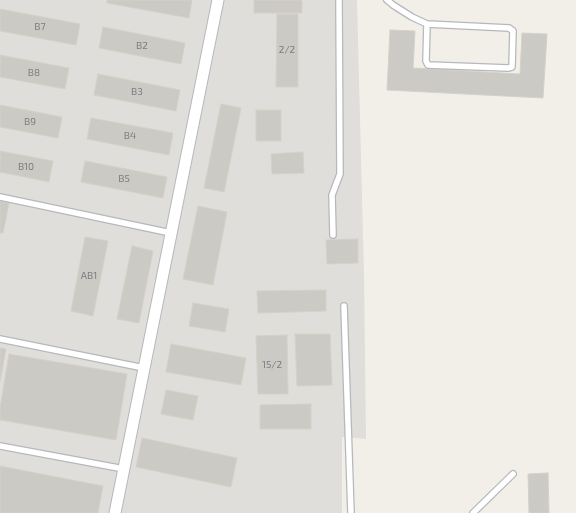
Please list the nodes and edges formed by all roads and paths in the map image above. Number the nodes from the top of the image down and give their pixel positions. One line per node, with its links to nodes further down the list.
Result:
1 (218, 0): 6 (street)
2 (340, 0): 7 (lane)
3 (387, 0): 4 (lane)
4 (427, 24): 4 (lane)
5 (0, 197): 6 (lane)
6 (171, 233): 10 (street)
7 (333, 235)
8 (344, 306): 15 (lane)
9 (0, 338): 10 (lane)
10 (144, 368): 12 (street)
11 (0, 446): 12 (lane)
12 (124, 469): 14 (street)
13 (513, 474): 16 (lane)
14 (115, 513)
15 (351, 513)
16 (473, 513)

